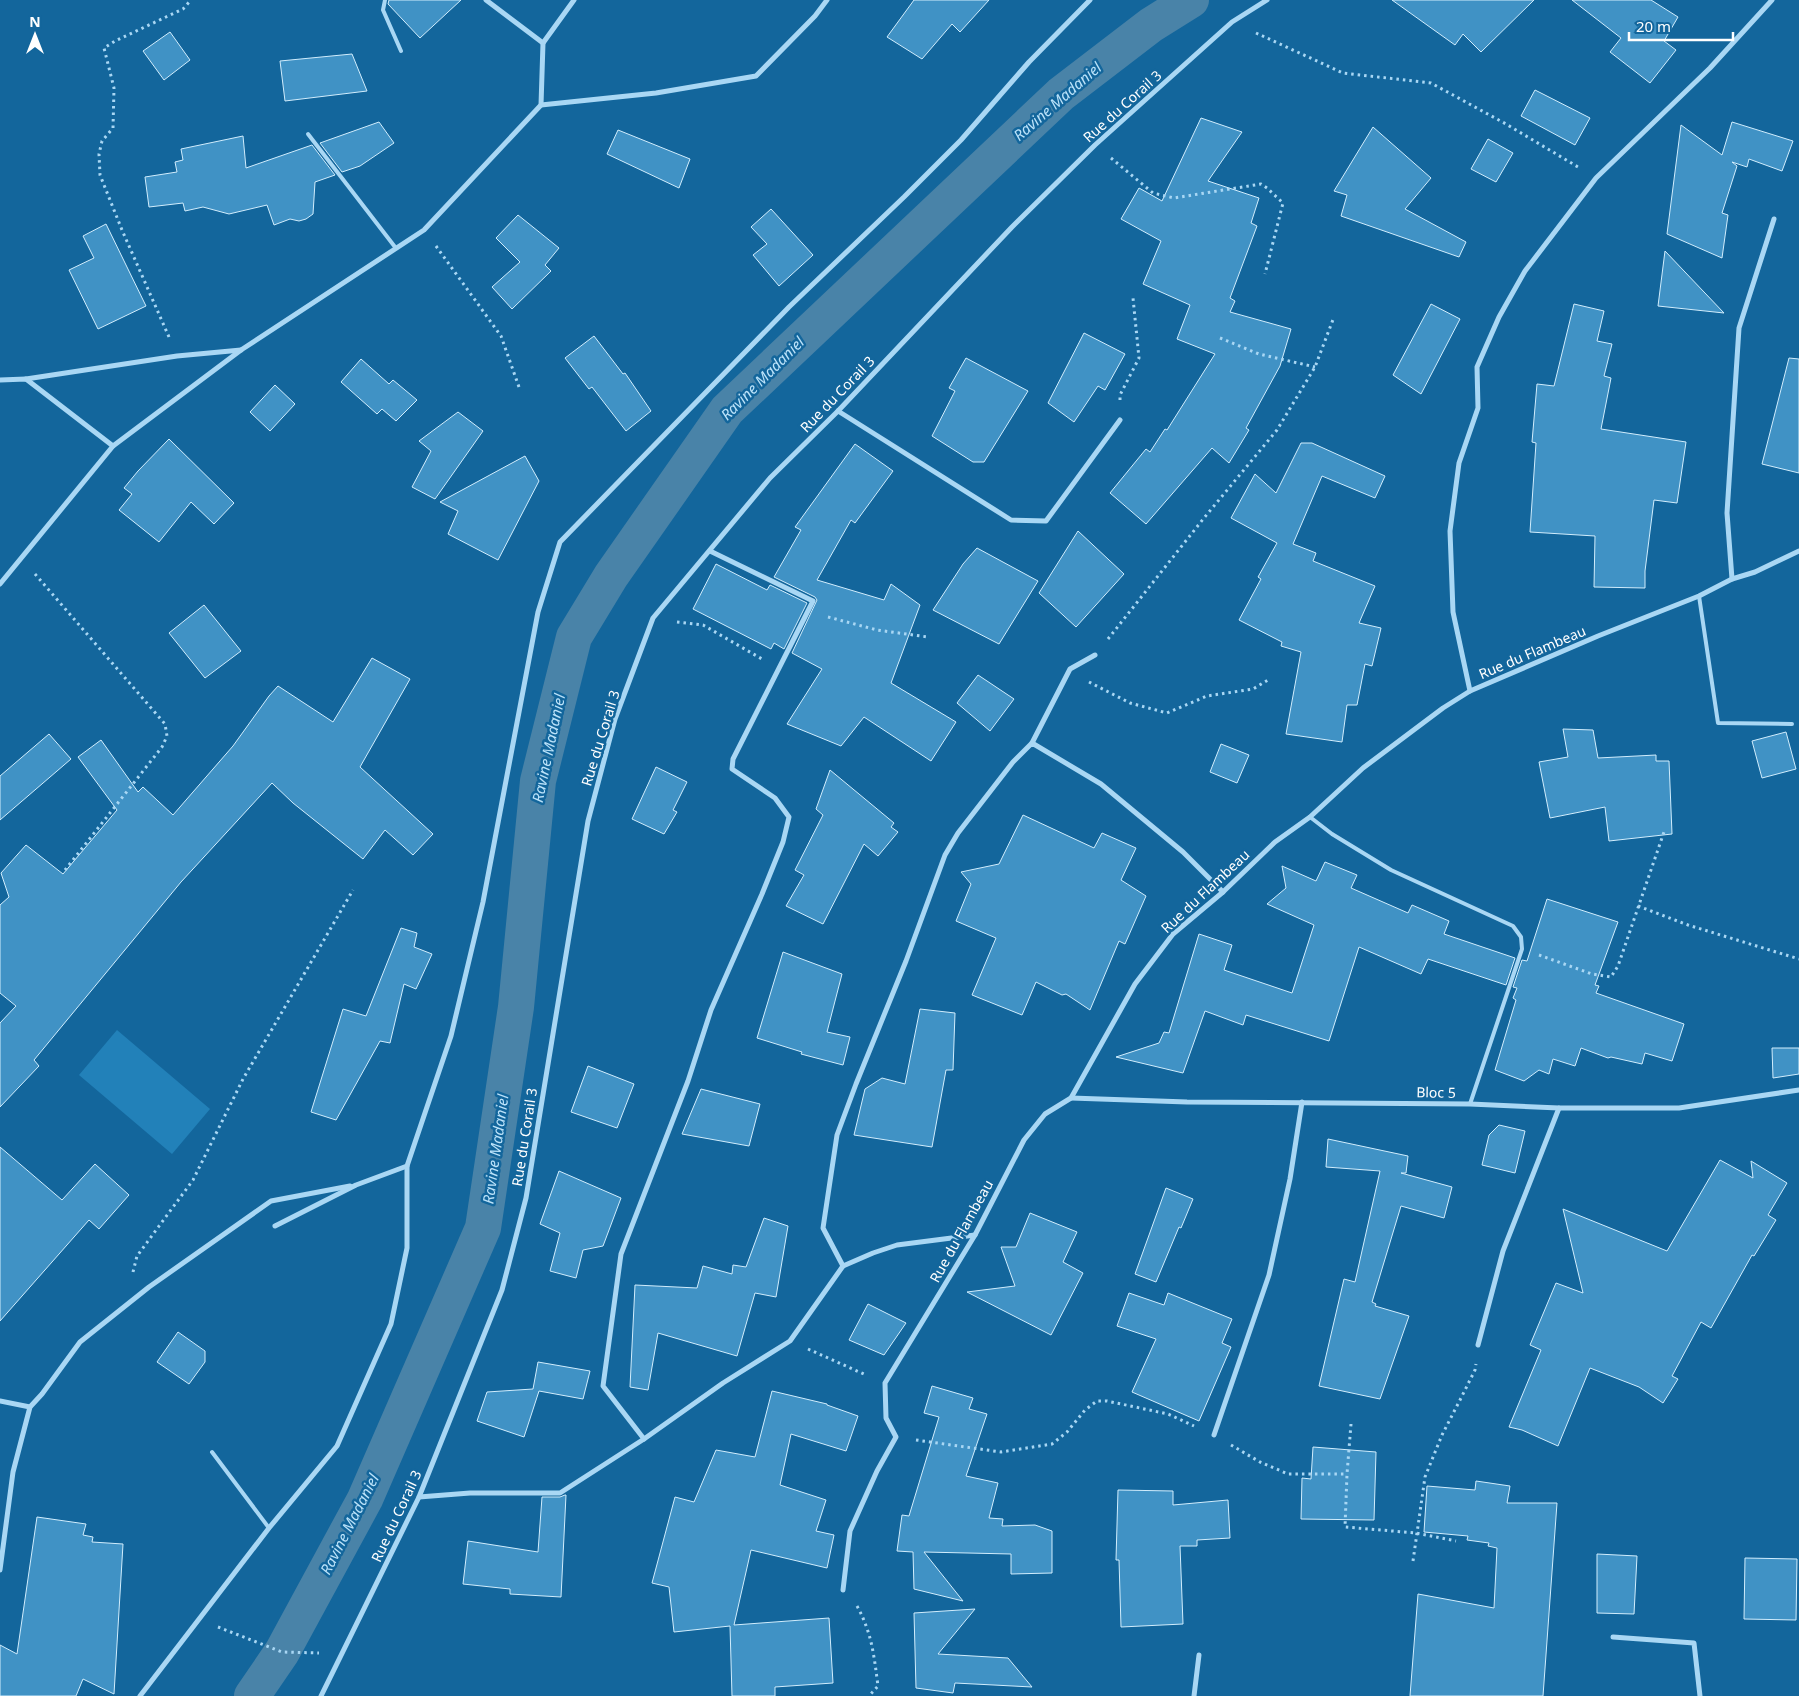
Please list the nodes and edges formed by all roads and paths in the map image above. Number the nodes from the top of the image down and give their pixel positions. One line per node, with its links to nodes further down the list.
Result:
1 (191, 0): 24 (path)
2 (385, 0): 11 (lane)
3 (486, 0): 10 (street)
4 (574, 0): 10 (street)
5 (827, 0): 12 (street)
6 (1090, 0): 61 (street)
7 (1267, 0): 9 (street, Rue du Corail 3)
8 (1772, 0): 15 (street)
9 (1232, 22): 14 (street, Rue du Corail 3); 15 (path)
10 (543, 43): 12 (street)
11 (401, 52)
12 (541, 105): 17 (street)
13 (308, 134): 18 (lane)
14 (1095, 145): 19 (path); 29 (street, Rue du Corail 3)
15 (1596, 178): 45 (street)
16 (1774, 219): 35 (street)
17 (424, 230): 18 (street); 28 (path)
18 (395, 248): 23 (street)
19 (1265, 274)
20 (1133, 298): 30 (path)
21 (1334, 317): 25 (path)
22 (1220, 338): 25 (path)
23 (241, 350): 24 (street); 31 (street)
24 (177, 356): 26 (street)
25 (1315, 367): 41 (path)
26 (26, 379): 27 (street); 31 (street)
27 (0, 380)
28 (519, 387)
29 (838, 411): 30 (street); 32 (street, Rue du Corail 3)
30 (1120, 420)
31 (113, 446): 34 (street)
32 (710, 551): 38 (street); 39 (street, Rue du Corail 3)
33 (1799, 551): 35 (street, Rue du Flambeau)
34 (22, 559): 36 (street); 50 (path)
35 (1732, 579): 37 (street, Rue du Flambeau)
36 (0, 584)
37 (1699, 596): 45 (street, Rue du Flambeau); 46 (lane)
38 (808, 612): 40 (path); 42 (street)
39 (653, 618): 42 (path); 78 (street, Rue du Corail 3)
40 (928, 637)
41 (1096, 655): 43 (street)
42 (778, 668): 76 (street)
43 (1070, 669): 44 (path); 47 (street)
44 (1268, 680)
45 (1470, 691): 48 (street, Rue du Flambeau)
46 (1792, 724)
47 (1032, 743): 52 (street); 65 (street)
48 (1310, 817): 52 (street, Rue du Flambeau); 54 (lane)
49 (1664, 832): 53 (path)
50 (65, 870)
51 (353, 890): 66 (path)
52 (1223, 892): 57 (street, Rue du Flambeau)
53 (1638, 906): 54 (path); 55 (path)
54 (1522, 949): 59 (lane)
55 (1799, 959)
56 (1799, 1090): 60 (street, Bloc 5)
57 (1071, 1098): 58 (street, Bloc 5); 64 (street, Rue du Flambeau)
58 (1302, 1102): 59 (street, Bloc 5); 74 (street)
59 (1470, 1104): 60 (street, Bloc 5)
60 (1559, 1108): 68 (street)
61 (407, 1166): 62 (street); 79 (street)
62 (356, 1185): 63 (street); 66 (street)
63 (275, 1226)
64 (974, 1234): 65 (street); 69 (street, Rue du Flambeau)
65 (843, 1266): 67 (street)
66 (126, 1305): 72 (street)
67 (790, 1341): 69 (path); 76 (street)
68 (1478, 1345): 80 (path)
69 (885, 1383): 75 (street)
70 (0, 1401): 72 (street)
71 (1107, 1401): 75 (path)
72 (30, 1407): 83 (street)
73 (1351, 1424): 80 (path)
74 (1214, 1435)
75 (896, 1438): 84 (street)
76 (644, 1439): 78 (street)
77 (212, 1452): 79 (lane)
78 (419, 1497): 87 (street, Rue du Corail 3)
79 (269, 1528): 85 (street)
80 (1416, 1533): 81 (path); 82 (path)
81 (1456, 1541)
82 (1412, 1561)
83 (0, 1570)
84 (843, 1590): 91 (path)
85 (199, 1619): 87 (path); 89 (street)
86 (1612, 1637): 93 (street)
87 (343, 1653): 90 (street, Rue du Corail 3)
88 (1199, 1655): 92 (street)
89 (140, 1696)
90 (322, 1696)
91 (869, 1696)
92 (1194, 1696)
93 (1700, 1696)

